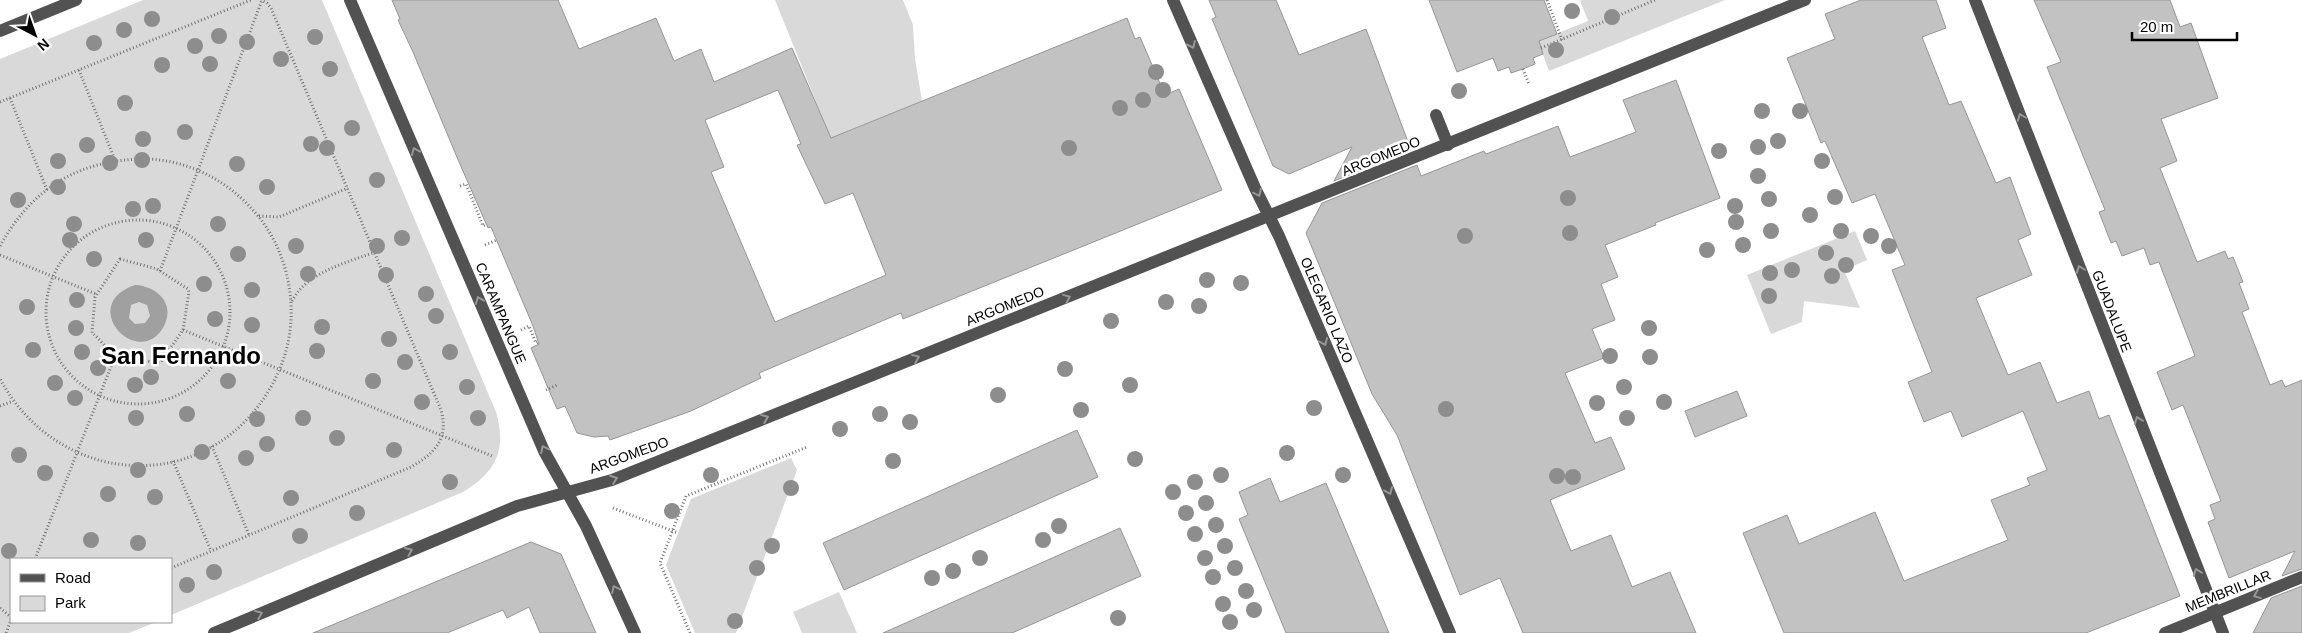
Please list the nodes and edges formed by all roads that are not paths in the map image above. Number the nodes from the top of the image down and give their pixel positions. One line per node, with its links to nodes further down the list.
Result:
1 (76, 0): 6 (street)
2 (350, 0): 10 (street, CARAMPANGUE, one-way to 2)
3 (1173, 0): 9 (street, OLEGARIO LAZO, one-way to 9)
4 (1805, 0): 8 (street, ARGOMEDO)
5 (1975, 0): 12 (street, GUADALUPE, one-way to 5)
6 (0, 31)
7 (1436, 115): 8 (street)
8 (1448, 145): 9 (street, ARGOMEDO)
9 (1270, 216): 10 (street, ARGOMEDO, one-way to 9); 15 (street, OLEGARIO LAZO, one-way to 15)
10 (568, 492): 13 (street, ARGOMEDO, one-way to 10); 14 (street, CARAMPANGUE, one-way to 10)
11 (2302, 577): 12 (street, MEMBRILLAR, one-way to 12)
12 (2213, 613): 16 (street, MEMBRILLAR); 17 (street, GUADALUPE)
13 (214, 633)
14 (635, 633)
15 (1450, 633)
16 (2165, 633)
17 (2223, 633)

